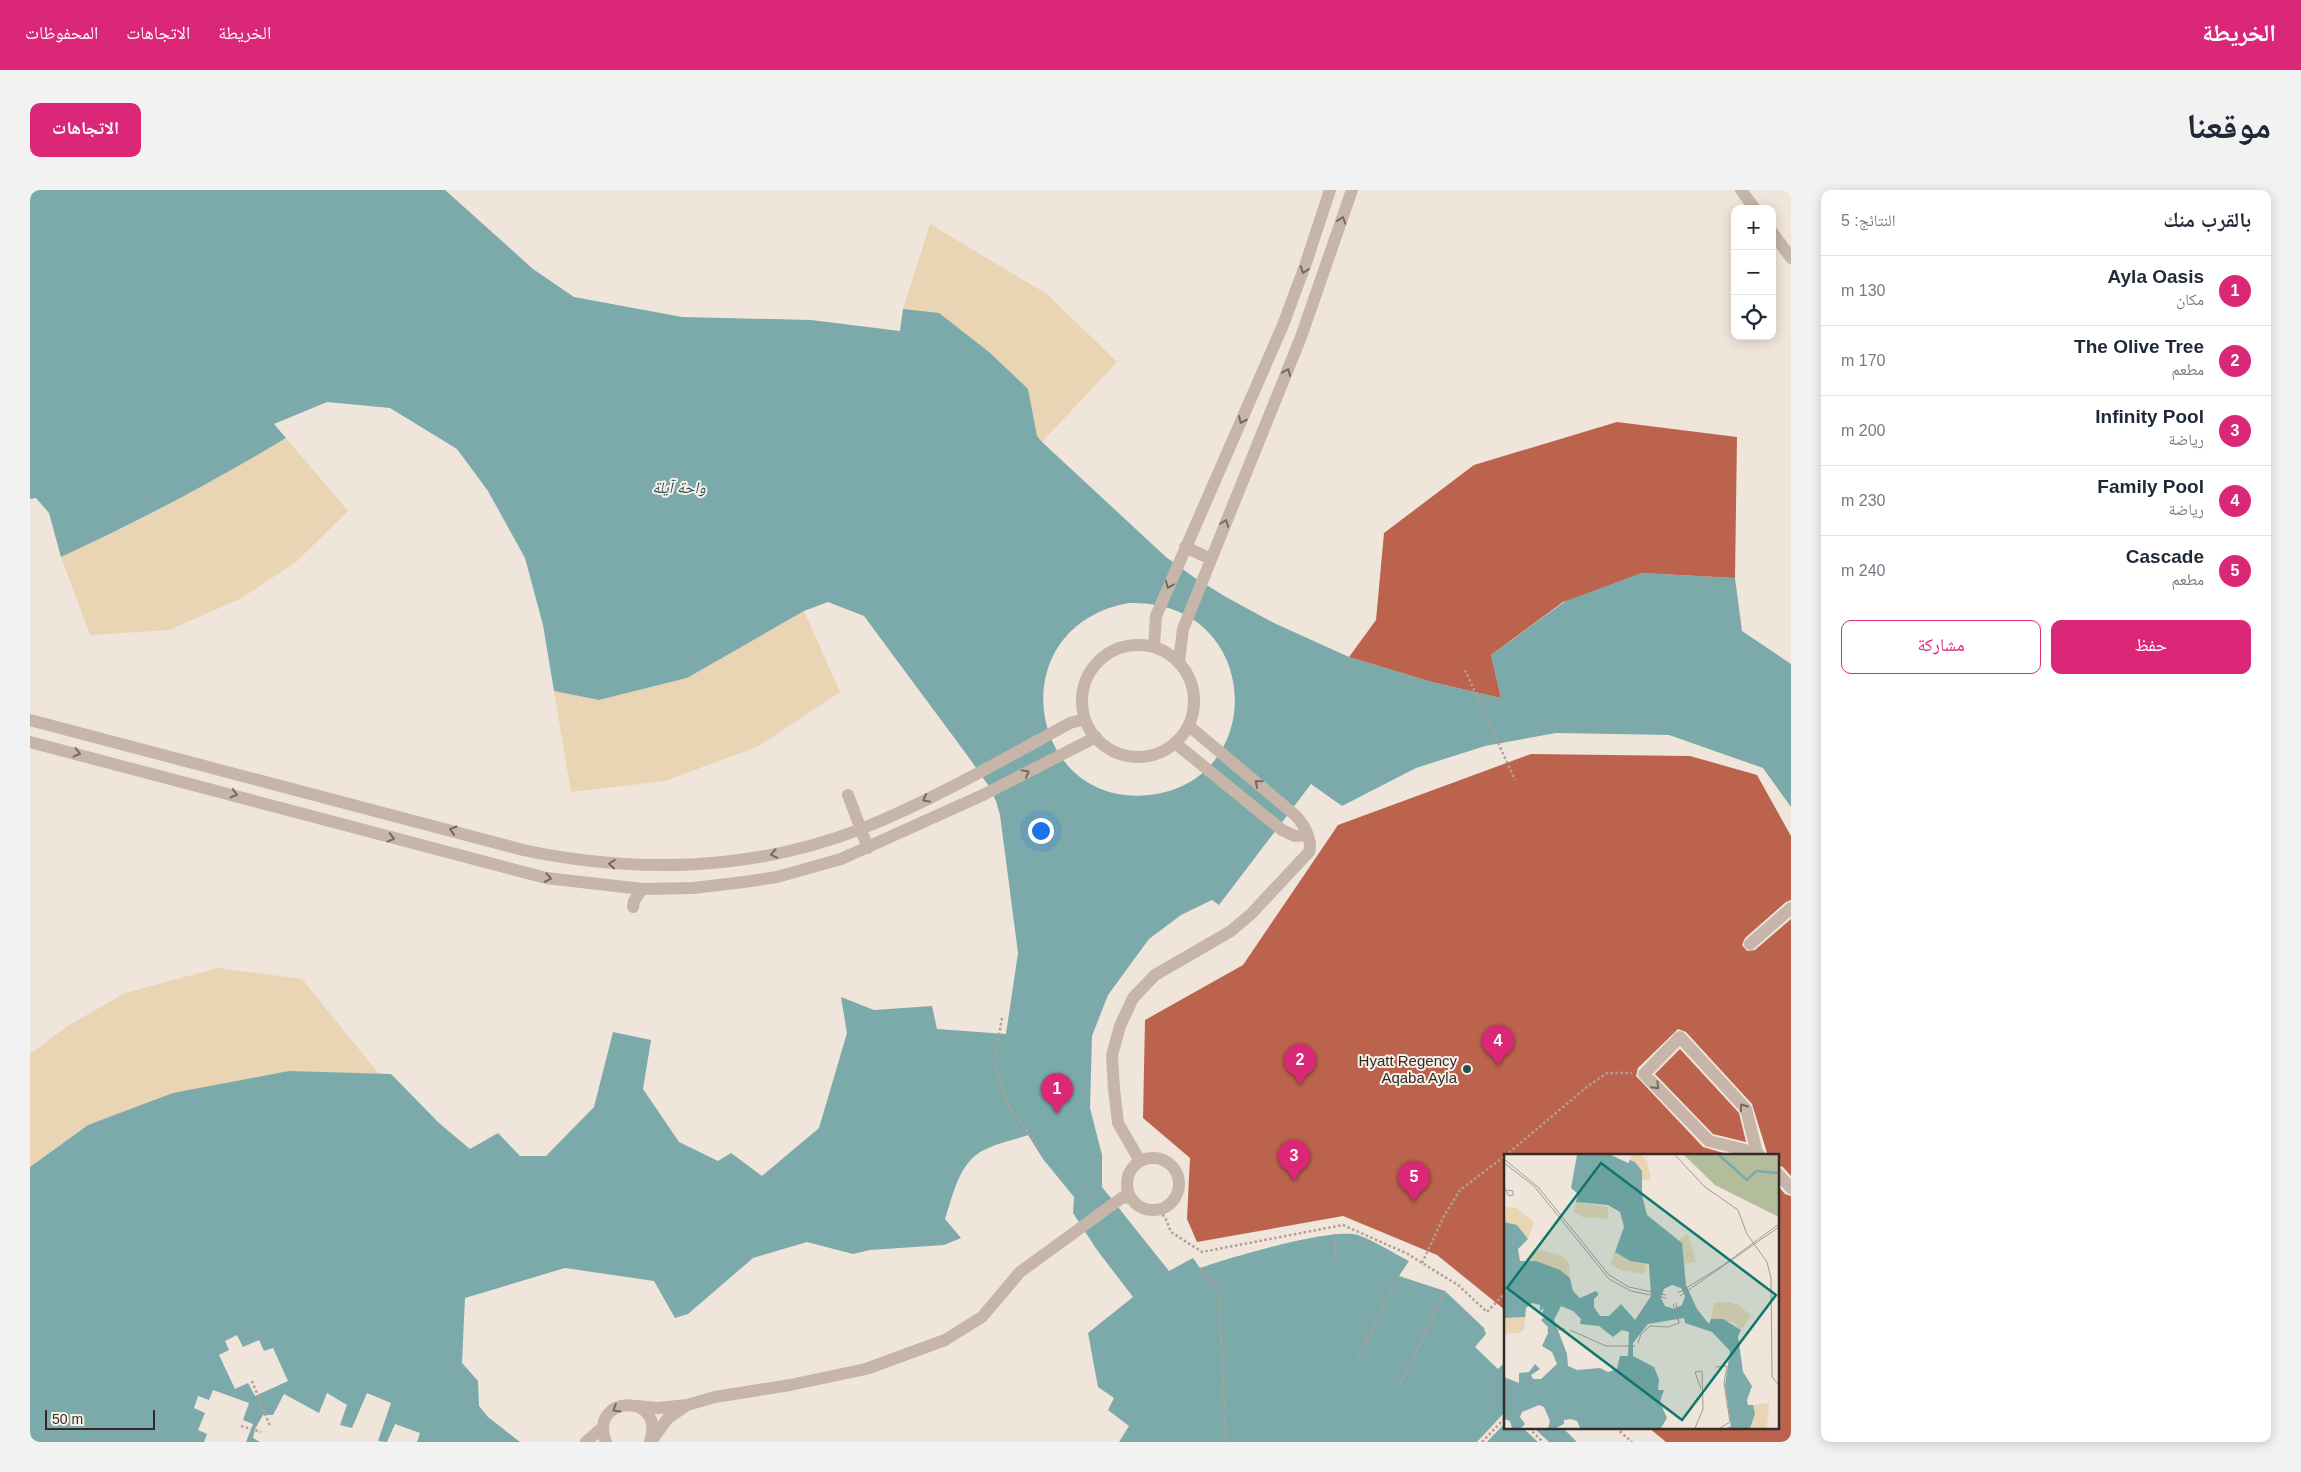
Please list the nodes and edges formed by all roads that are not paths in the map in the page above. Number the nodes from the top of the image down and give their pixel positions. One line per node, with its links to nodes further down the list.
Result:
1 (1330, 190): 7 (street, one-way to 7)
2 (1352, 190): 8 (street, one-way to 2)
3 (1741, 190): 4 (street)
4 (1752, 205)
5 (1776, 237): 6 (street)
6 (1791, 258)
7 (1184, 551): 8 (street); 9 (street, one-way to 9)
8 (1208, 563): 10 (street)
9 (1154, 646): 10 (street); 11 (street)
10 (1179, 661): 13 (street)
11 (1085, 719): 14 (street); 18 (street, one-way to 18)
12 (30, 720): 18 (street, one-way to 12)
13 (1189, 726): 16 (street); 19 (street, one-way to 13)
14 (1090, 740): 16 (street); 20 (street, one-way to 14)
15 (30, 742): 21 (street, one-way to 21)
16 (1175, 743): 19 (street)
17 (848, 796): 18 (street)
18 (862, 828): 20 (street)
19 (1306, 835): 26 (street)
20 (868, 848): 21 (street)
21 (642, 889): 22 (street)
22 (633, 907)
23 (1791, 908): 24 (street)
24 (1750, 944)
25 (1759, 1154): 25 (street, one-way to 25)
26 (1140, 1161): 29 (street); 29 (street)
27 (1778, 1175): 28 (street)
28 (1791, 1188)
29 (1127, 1197): 30 (street)
30 (687, 1405): 31 (street); 35 (street)
31 (637, 1406): 32 (street, one-way to 32); 35 (street)
32 (603, 1427): 33 (street); 34 (street)
33 (586, 1442)
34 (606, 1442)
35 (650, 1442)

